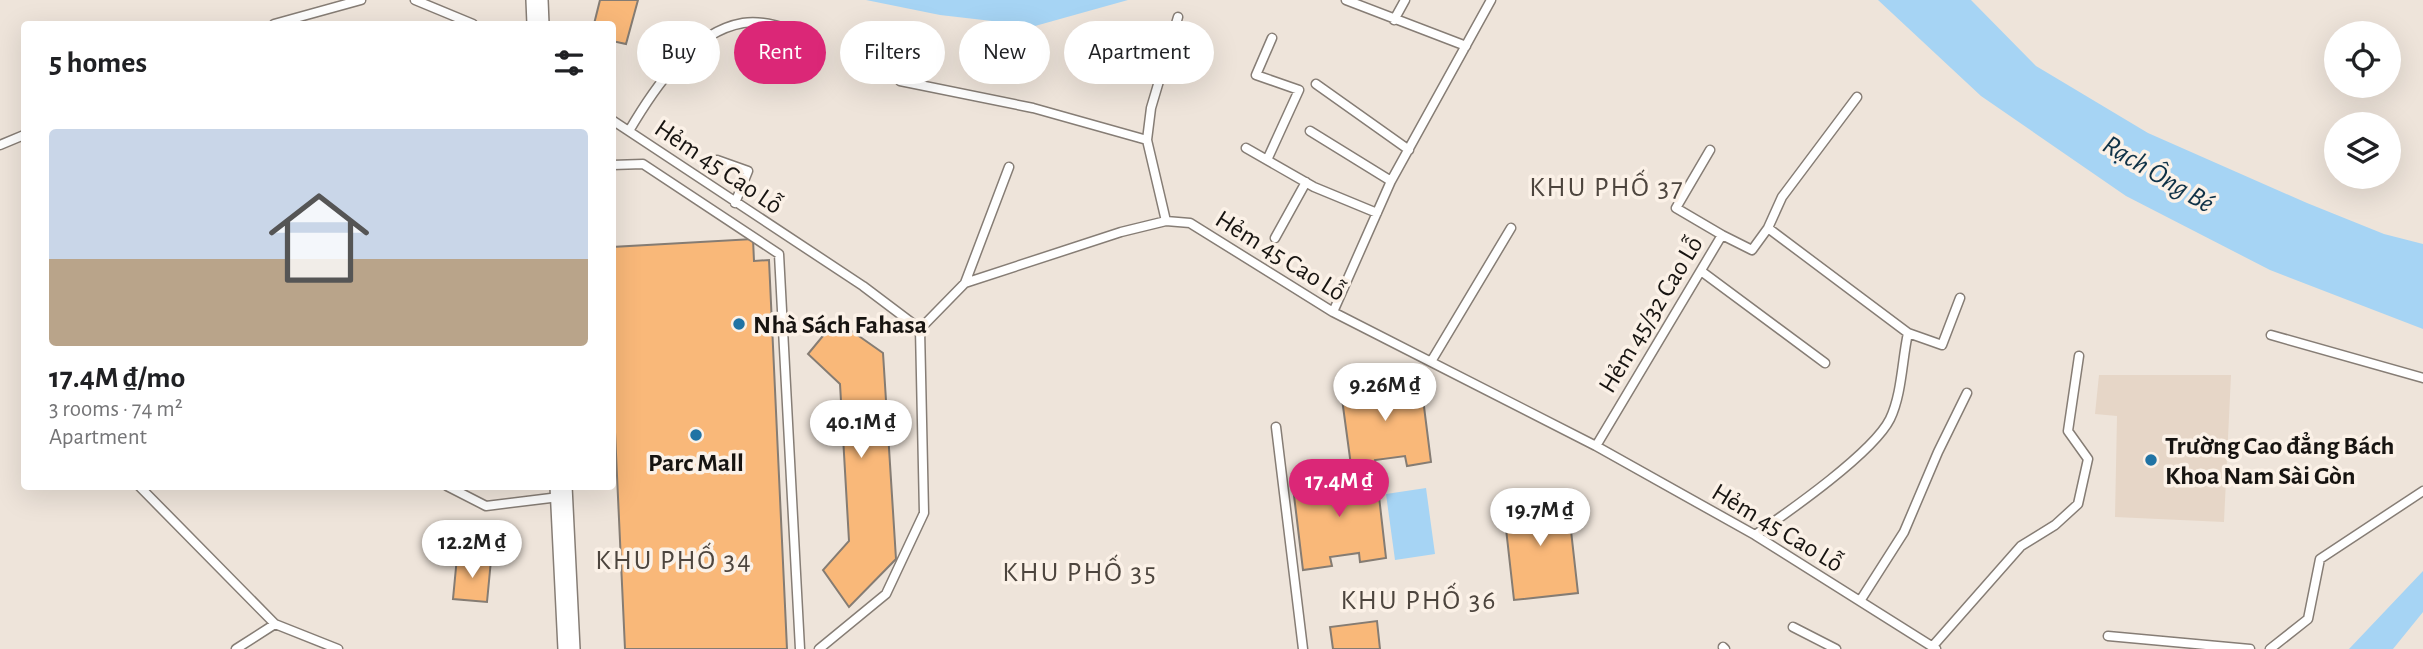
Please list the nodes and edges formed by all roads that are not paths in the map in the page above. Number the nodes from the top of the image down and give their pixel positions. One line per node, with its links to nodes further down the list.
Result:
1 (323, 0): 8 (lane)
2 (361, 0): 8 (lane)
3 (415, 0): 12 (lane)
4 (537, 0): 13 (main road)
5 (1346, 0): 10 (lane)
6 (1405, 0): 10 (lane)
7 (1491, 0): 16 (lane)
8 (322, 10): 11 (lane)
9 (1178, 17): 24 (lane)
10 (1394, 20): 16 (lane)
11 (284, 21)
12 (466, 21)
13 (538, 21)
14 (734, 26): 21 (lane)
15 (1272, 38): 30 (lane)
16 (1466, 46): 27 (lane)
17 (1316, 83): 27 (lane)
18 (915, 84): 24 (lane)
19 (1857, 97): 39 (lane)
20 (616, 123): 21 (lane, Hẻm 45 Cao Lỗ)
21 (629, 131): 35 (lane, Hẻm 45 Cao Lỗ)
22 (1310, 131): 33 (lane)
23 (21, 136): 25 (lane)
24 (1147, 140): 37 (lane)
25 (0, 145)
26 (1246, 148): 30 (lane)
27 (1409, 150): 33 (lane)
28 (1710, 150): 40 (lane, Hẻm 45/32 Cao Lỗ)
29 (717, 160): 35 (lane)
30 (1267, 160): 34 (lane)
31 (616, 165): 70 (lane)
32 (1009, 167): 43 (lane)
33 (1391, 181): 36 (lane)
34 (1306, 182): 36 (lane); 41 (lane)
35 (735, 203): 46 (lane, Hẻm 45 Cao Lỗ)
36 (1377, 213): 45 (lane)
37 (1166, 221): 43 (lane, Hẻm 45 Cao Lỗ); 45 (lane, Hẻm 45 Cao Lỗ)
38 (1511, 228): 50 (lane)
39 (1768, 228): 40 (lane); 47 (lane)
40 (1722, 235): 42 (lane, Hẻm 45/32 Cao Lỗ)
41 (1275, 238)
42 (1700, 271): 51 (lane); 55 (lane, Hẻm 45/32 Cao Lỗ)
43 (965, 283): 46 (lane, Hẻm 45 Cao Lỗ)
44 (1960, 298): 47 (lane)
45 (1333, 312): 50 (lane, Hẻm 45 Cao Lỗ)
46 (920, 329): 71 (lane)
47 (1909, 334): 60 (lane)
48 (2271, 335): 52 (lane)
49 (2079, 356): 66 (lane)
50 (1432, 360): 55 (lane, Hẻm 45 Cao Lỗ)
51 (1825, 363)
52 (2423, 378)
53 (1967, 393): 61 (lane)
54 (1276, 427): 72 (lane)
55 (1596, 446): 60 (lane, Hẻm 45 Cao Lỗ)
56 (143, 490): 62 (lane)
57 (455, 490): 58 (lane)
58 (561, 491): 69 (main road)
59 (2423, 491): 75 (lane)
60 (1755, 536): 61 (lane, Hẻm 45 Cao Lỗ)
61 (1860, 601): 66 (lane, Hẻm 45 Cao Lỗ)
62 (275, 624): 67 (lane); 68 (lane)
63 (1793, 627): 73 (lane)
64 (2108, 636): 65 (lane)
65 (2213, 647): 74 (lane)
66 (1934, 648)
67 (236, 649)
68 (338, 649)
69 (569, 649)
70 (800, 649)
71 (819, 649)
72 (1303, 649)
73 (1836, 649)
74 (2250, 649)
75 (2270, 649)

